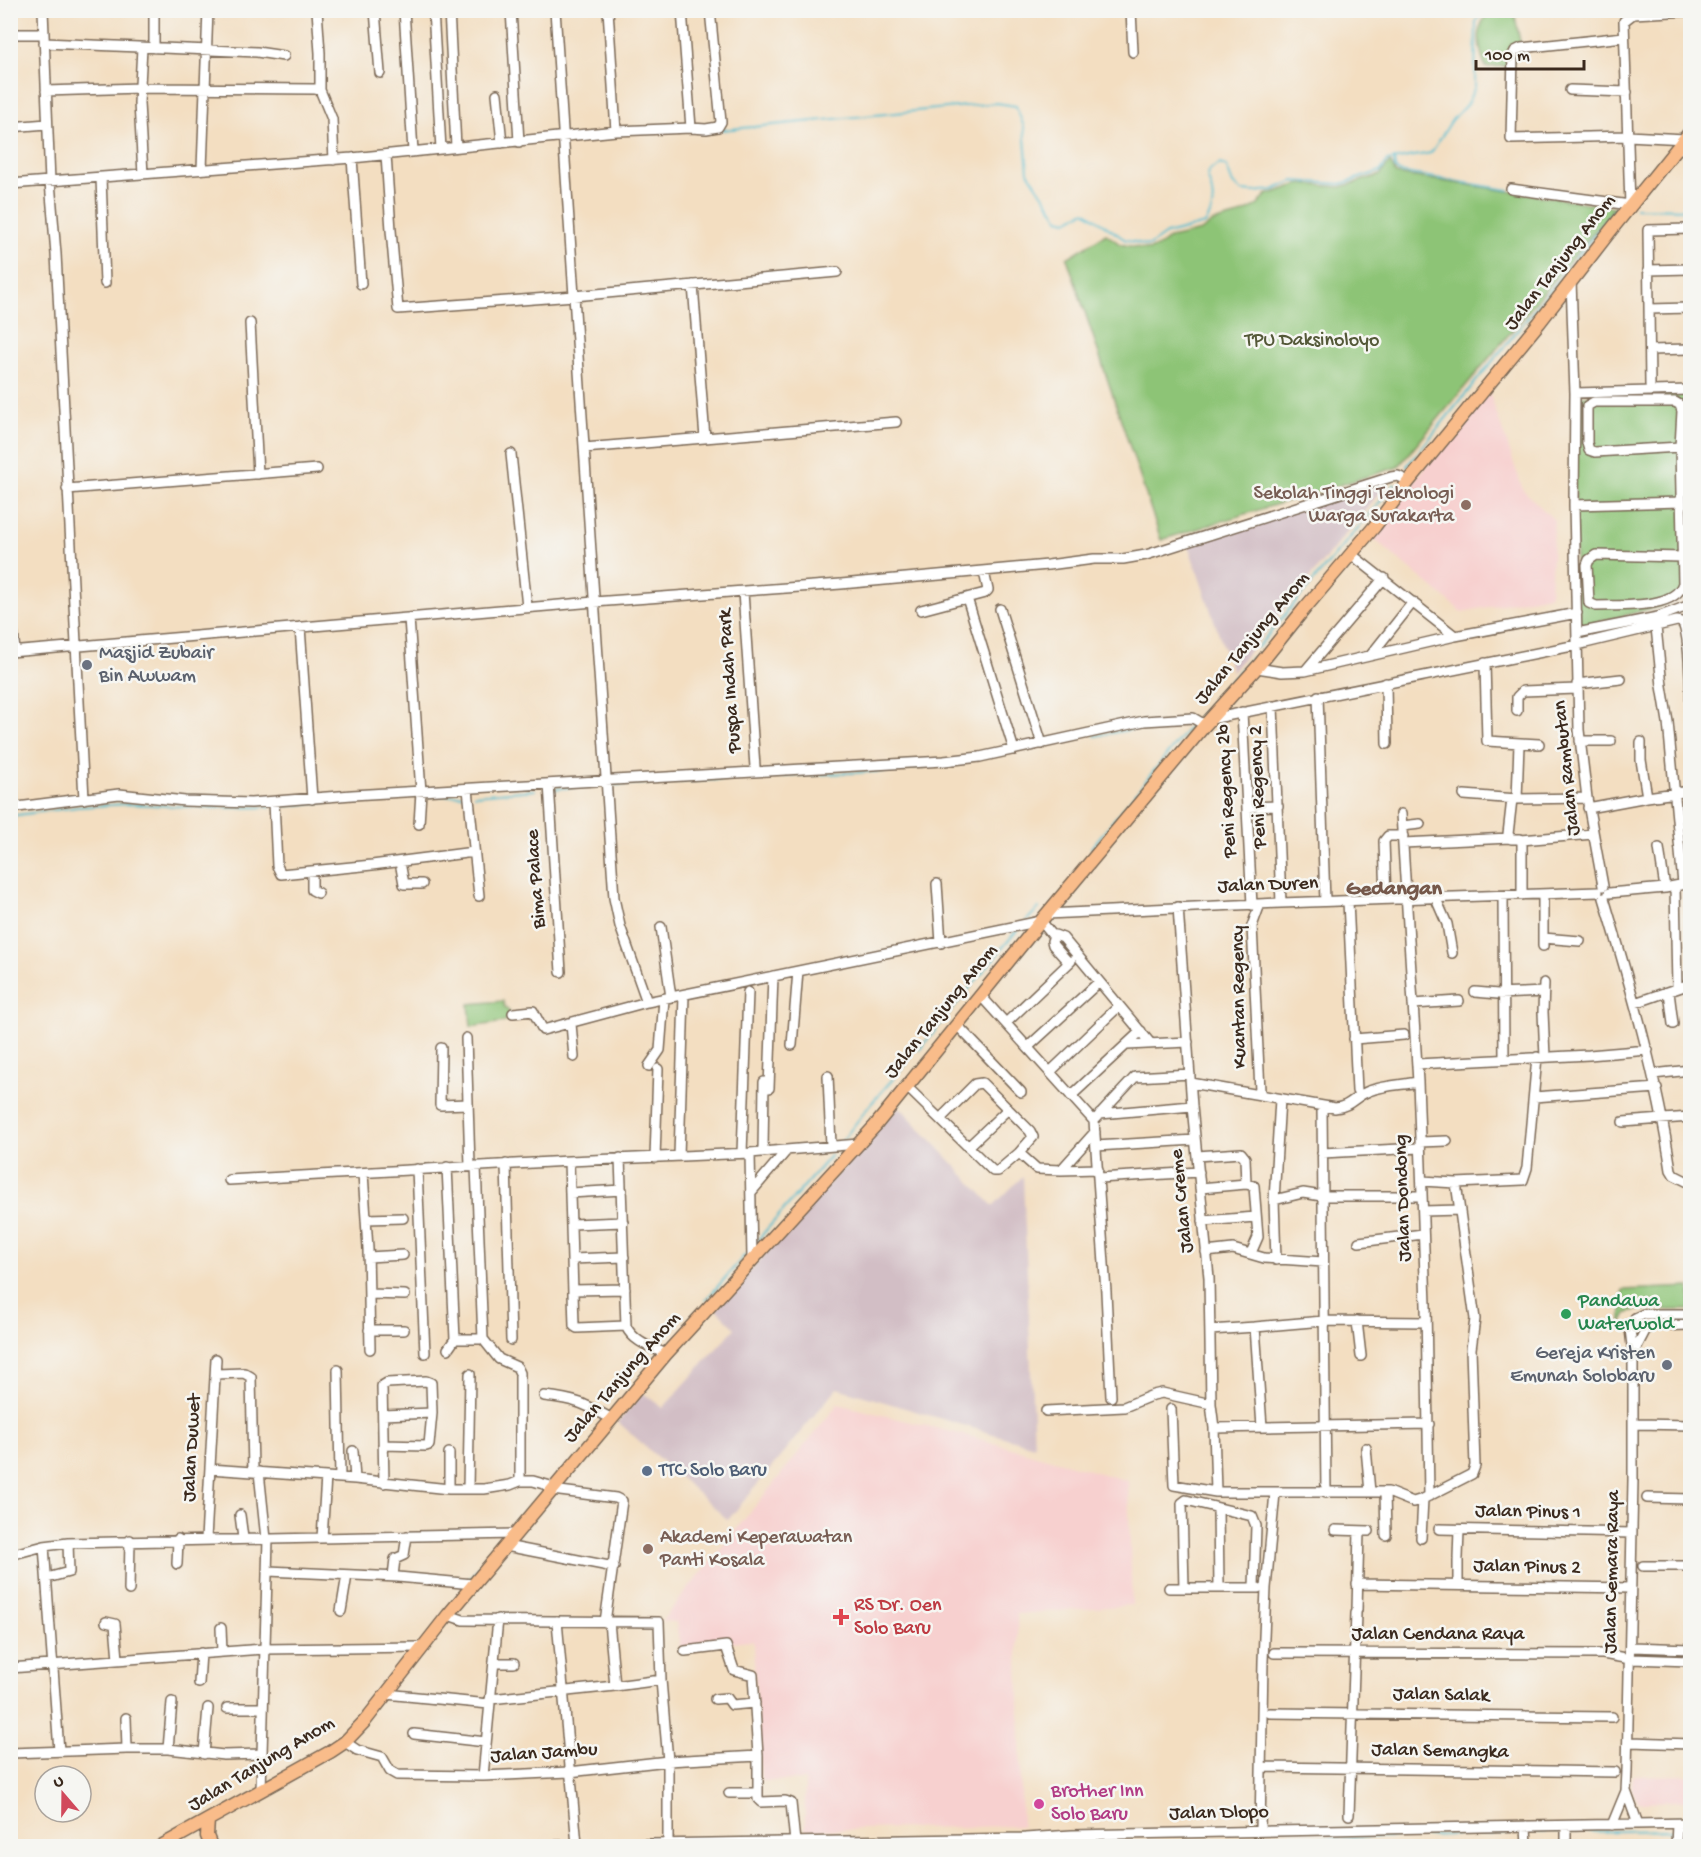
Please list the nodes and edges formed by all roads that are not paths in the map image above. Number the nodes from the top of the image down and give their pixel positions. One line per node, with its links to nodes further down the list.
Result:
1 (42, 10): 18 (street)
2 (154, 10): 20 (street)
3 (208, 10): 21 (street)
4 (317, 10): 27 (street)
5 (375, 10): 24 (street)
6 (404, 10): 43 (street)
7 (433, 10): 42 (street)
8 (449, 10): 41 (street)
9 (511, 10): 38 (street)
10 (555, 10): 37 (street)
11 (609, 10): 35 (street)
12 (682, 10): 34 (street)
13 (710, 10): 34 (street)
14 (1131, 10): 22 (street)
15 (1690, 11): 17 (street)
16 (10, 34): 18 (street)
17 (1624, 37): 30 (street); 36 (street)
18 (44, 38): 19 (street); 29 (street)
19 (142, 48): 20 (street); 25 (street)
20 (154, 48): 21 (street)
21 (206, 50): 23 (street); 26 (street)
22 (1133, 52)
23 (284, 56)
24 (380, 73)
25 (140, 88): 26 (street); 29 (street); 48 (street)
26 (205, 89): 27 (street); 47 (street)
27 (320, 90): 46 (street)
28 (1570, 90): 30 (street)
29 (46, 91): 32 (street)
30 (1627, 92): 36 (street)
31 (497, 94): 40 (street)
32 (47, 124): 33 (street); 50 (street)
33 (10, 128)
34 (691, 128): 35 (street)
35 (616, 131): 37 (street)
36 (1628, 136): 39 (street); 53 (street)
37 (564, 137): 38 (street); 62 (street)
38 (519, 142): 40 (street)
39 (1686, 142): 53 (main road, Jalan Tanjung Anom)
40 (502, 143): 41 (street)
41 (456, 147): 42 (street)
42 (441, 149): 43 (street)
43 (413, 152): 44 (street)
44 (386, 155): 45 (street); 62 (street)
45 (352, 158): 46 (street); 60 (street)
46 (334, 160): 47 (street)
47 (202, 170): 48 (street)
48 (143, 174): 49 (street)
49 (101, 178): 50 (street); 59 (street)
50 (50, 182): 51 (street); 79 (street)
51 (10, 184)
52 (1511, 189): 53 (street)
53 (1630, 206): 58 (main road, Jalan Tanjung Anom)
54 (1690, 229): 56 (street)
55 (1690, 268): 56 (street)
56 (1648, 270): 64 (street)
57 (837, 272): 61 (street)
58 (1572, 281): 70 (street, Jalan Rambutan); 78 (main road, Jalan Tanjung Anom)
59 (105, 283)
60 (361, 284)
61 (693, 285): 62 (street); 72 (street)
62 (574, 296): 74 (street)
63 (1690, 308): 64 (street)
64 (1649, 309): 67 (street)
65 (250, 323): 77 (street)
66 (1690, 349): 67 (street)
67 (1650, 350): 68 (street)
68 (1650, 385)
69 (1690, 390): 70 (street)
70 (1575, 393): 81 (street, Jalan Rambutan)
71 (896, 422): 72 (street)
72 (705, 438): 74 (street)
73 (1680, 447): 73 (street); 80 (street)
74 (584, 448): 89 (street)
75 (511, 454): 92 (street)
76 (316, 469): 77 (street)
77 (258, 474): 79 (street)
78 (1409, 481): 82 (main road, Jalan Tanjung Anom); 84 (street)
79 (67, 489): 103 (street)
80 (1681, 502): 81 (street); 83 (street)
81 (1574, 505): 95 (street, Jalan Rambutan)
82 (1351, 554): 85 (street); 108 (main road, Jalan Tanjung Anom)
83 (1682, 557): 83 (street)
84 (984, 572): 86 (street); 87 (street)
85 (1384, 578): 90 (street); 109 (street)
86 (743, 592): 89 (street); 128 (street, Puspa Indah Park)
87 (966, 598): 94 (street); 127 (street)
88 (10, 602): 105 (street)
89 (594, 602): 92 (street); 129 (street)
90 (1413, 602): 99 (street); 100 (street)
91 (1690, 605): 101 (street)
92 (527, 608): 96 (street)
93 (1000, 609): 123 (street)
94 (921, 610)
95 (1577, 613): 100 (street); 101 (street, Jalan Rambutan)
96 (409, 618): 97 (street); 133 (street)
97 (300, 627): 103 (street); 138 (street)
98 (1656, 627): 101 (street); 102 (street); 119 (street)
99 (1389, 632): 104 (street); 106 (street)
100 (1455, 636): 104 (street)
101 (1577, 639): 107 (street); 112 (street, Jalan Rambutan)
102 (1689, 643): 118 (street)
103 (76, 647): 105 (street); 137 (street)
104 (1405, 647): 106 (street)
105 (13, 651)
106 (1371, 655): 109 (street)
107 (1485, 663): 111 (street); 125 (street)
108 (1257, 668): 109 (street); 117 (main road, Jalan Tanjung Anom)
109 (1305, 670)
110 (1621, 679): 112 (street)
111 (1386, 683): 113 (street); 124 (street)
112 (1577, 687): 115 (street); 120 (street, Jalan Rambutan)
113 (1318, 696): 114 (street); 169 (street)
114 (1273, 706): 116 (street); 142 (street, Peni Regency 2)
115 (1517, 711)
116 (1242, 712): 117 (street); 143 (street, Peni Regency 2b)
117 (1208, 717): 123 (street); 173 (main road, Jalan Tanjung Anom)
118 (1690, 720): 119 (street)
119 (1668, 722): 134 (street)
120 (1580, 741): 121 (street); 140 (street, Jalan Rambutan)
121 (1611, 741)
122 (1641, 742): 136 (street)
123 (1042, 744): 127 (street)
124 (1387, 744)
125 (1520, 744): 126 (street); 139 (street)
126 (1539, 744)
127 (1014, 750): 129 (street)
128 (755, 767)
129 (605, 780): 130 (street); 194 (street)
130 (549, 784): 131 (street); 182 (street, Bima Palace)
131 (468, 789): 133 (street); 153 (street)
132 (1690, 791): 134 (street)
133 (421, 792): 138 (street); 146 (street)
134 (1675, 793): 136 (street); 158 (street)
135 (1464, 795): 139 (street)
136 (1647, 796): 140 (street)
137 (84, 799): 141 (street); 144 (street)
138 (312, 799): 141 (street)
139 (1514, 799): 140 (street); 150 (street)
140 (1588, 803): 148 (street, Jalan Rambutan)
141 (274, 806): 155 (street)
142 (1278, 806): 143 (street); 170 (street, Peni Regency 2)
143 (1248, 807): 171 (street, Peni Regency 2b)
144 (10, 808)
145 (1401, 814): 149 (street, Jalan Dondong)
146 (419, 824)
147 (1420, 824): 149 (street)
148 (1593, 834): 151 (street); 159 (street, Jalan Rambutan)
149 (1402, 835): 150 (street); 165 (street); 166 (street, Jalan Dondong)
150 (1510, 838): 151 (street)
151 (1521, 840): 162 (street)
152 (1659, 848): 158 (street)
153 (474, 852): 154 (street); 163 (street)
154 (400, 862): 155 (street); 156 (street)
155 (312, 872): 160 (street)
156 (422, 884)
157 (937, 885): 177 (street)
158 (1678, 885): 159 (street, Jalan Duren); 186 (street)
159 (1604, 892): 161 (street, Jalan Duren); 195 (street, Jalan Rambutan)
160 (318, 893)
161 (1543, 894): 162 (street, Jalan Duren); 176 (street)
162 (1522, 895): 164 (street, Jalan Duren)
163 (479, 896)
164 (1503, 896): 167 (street, Jalan Duren); 189 (street)
165 (1386, 899): 166 (street, Jalan Duren); 168 (street, Jalan Duren)
166 (1407, 899): 167 (street, Jalan Duren); 196 (street, Jalan Dondong)
167 (1436, 899): 178 (street)
168 (1348, 900): 169 (street, Jalan Duren); 206 (street)
169 (1325, 901): 170 (street, Jalan Duren)
170 (1281, 903): 171 (street, Jalan Duren)
171 (1256, 904): 172 (street, Jalan Duren); 226 (street, Kuantan Regency)
172 (1178, 908): 173 (street, Jalan Duren); 207 (street, Jalan Creme)
173 (1039, 919): 175 (street); 177 (street, Jalan Duren); 191 (main road, Jalan Tanjung Anom)
174 (661, 927): 192 (street)
175 (1053, 936): 179 (street); 180 (street)
176 (1580, 941)
177 (941, 943): 181 (street, Jalan Duren)
178 (1452, 953)
179 (1077, 955): 180 (street); 184 (street)
180 (1069, 963): 199 (street)
181 (798, 971): 183 (street, Jalan Duren); 209 (street)
182 (561, 972)
183 (774, 976): 190 (street, Jalan Duren); 250 (street)
184 (1099, 982): 197 (street); 211 (street)
185 (1690, 984): 186 (street)
186 (1673, 990): 195 (street); 201 (street)
187 (748, 992): 251 (street)
188 (1475, 992): 189 (street)
189 (1503, 993): 215 (street); 216 (street)
190 (684, 995): 192 (street, Jalan Duren); 254 (street)
191 (981, 996): 199 (street); 202 (main road, Jalan Tanjung Anom)
192 (668, 998): 194 (street, Jalan Duren); 257 (street)
193 (1459, 1001): 196 (street)
194 (647, 1002): 200 (street, Jalan Duren)
195 (1635, 1003): 213 (street, Jalan Rambutan)
196 (1413, 1004): 217 (street, Jalan Dondong)
197 (1119, 1006): 203 (street); 219 (street)
198 (513, 1013): 200 (street, Jalan Duren)
199 (1006, 1023): 211 (street)
200 (571, 1024): 214 (street)
201 (1673, 1024)
202 (957, 1025): 224 (main road, Jalan Tanjung Anom); 228 (street)
203 (1141, 1031): 208 (street); 210 (street)
204 (1404, 1035): 206 (street)
205 (466, 1038): 232 (street)
206 (1354, 1039): 227 (street)
207 (1188, 1042): 208 (street); 222 (street, Jalan Creme)
208 (1151, 1044): 210 (street)
209 (792, 1045)
210 (1127, 1045): 229 (street)
211 (1028, 1047): 219 (street)
212 (441, 1048): 232 (street)
213 (1648, 1050): 215 (street); 220 (street)
214 (574, 1057)
215 (1541, 1057): 216 (street); 230 (street)
216 (1504, 1059): 217 (street)
217 (1417, 1064): 223 (street, Jalan Dondong)
218 (1690, 1070): 220 (street)
219 (1050, 1072): 229 (street)
220 (1653, 1074): 225 (street)
221 (828, 1076): 246 (street)
222 (1190, 1078): 231 (street); 233 (street, Jalan Creme); 237 (street)
223 (1418, 1082): 234 (street); 245 (street, Jalan Dondong)
224 (907, 1087): 238 (street); 244 (main road, Jalan Tanjung Anom)
225 (1657, 1088): 230 (street); 239 (street)
226 (1260, 1090)
227 (1357, 1091)
228 (1021, 1092)
229 (1071, 1096): 237 (street)
230 (1534, 1097): 269 (street)
231 (1280, 1099): 234 (street); 278 (street)
232 (468, 1104): 260 (street)
233 (1192, 1106): 237 (street); 242 (street, Jalan Creme)
234 (1322, 1108): 253 (street)
235 (1008, 1109): 238 (street); 248 (street); 252 (street)
236 (1690, 1117): 239 (street)
237 (1097, 1118): 241 (street)
238 (940, 1119): 248 (street)
239 (1664, 1119): 240 (street); 270 (street)
240 (1623, 1122)
241 (1095, 1132): 247 (street); 263 (street)
242 (1195, 1140): 247 (street); 255 (street, Jalan Creme)
243 (1447, 1141): 245 (street)
244 (859, 1144): 246 (street); 295 (main road, Jalan Tanjung Anom)
245 (1420, 1145): 253 (street); 268 (street, Jalan Dondong)
246 (831, 1146): 249 (street)
247 (1096, 1146): 266 (street)
248 (968, 1147): 252 (street)
249 (787, 1150): 250 (street); 274 (street)
250 (763, 1151): 251 (street)
251 (746, 1153): 254 (street); 274 (street)
252 (1019, 1153): 263 (street)
253 (1322, 1153): 276 (street)
254 (679, 1156): 257 (street)
255 (1197, 1156): 264 (street, Jalan Creme); 271 (street)
256 (620, 1158): 257 (street); 258 (street); 273 (street)
257 (655, 1158)
258 (569, 1161): 259 (street); 275 (street)
259 (506, 1164): 260 (street); 314 (street)
260 (473, 1166): 261 (street); 313 (street)
261 (447, 1167): 262 (street); 312 (street)
262 (417, 1169): 265 (street); 317 (street)
263 (1061, 1170): 266 (street)
264 (1199, 1172): 266 (street); 272 (street, Jalan Creme)
265 (363, 1173): 267 (street); 283 (street)
266 (1098, 1174): 326 (street)
267 (229, 1180)
268 (1422, 1181): 269 (street); 277 (street, Jalan Dondong)
269 (1456, 1183): 279 (street)
270 (1690, 1183)
271 (1246, 1184): 272 (street); 281 (street)
272 (1200, 1188): 284 (street, Jalan Creme)
273 (622, 1190): 275 (street); 285 (street)
274 (752, 1191): 295 (street)
275 (570, 1193): 286 (street)
276 (1322, 1196): 277 (street); 278 (street); 297 (street)
277 (1422, 1196): 280 (street, Jalan Dondong)
278 (1274, 1200): 296 (street)
279 (1460, 1210): 280 (street); 358 (street)
280 (1423, 1211): 287 (street, Jalan Dondong)
281 (1256, 1217): 284 (street); 290 (street)
282 (403, 1218): 283 (street)
283 (366, 1219): 292 (street)
284 (1203, 1221): 289 (street, Jalan Creme)
285 (623, 1222): 286 (street); 293 (street)
286 (572, 1224): 294 (street)
287 (1424, 1234): 288 (street); 305 (street, Jalan Dondong)
288 (1359, 1242)
289 (1206, 1252): 290 (street); 311 (street, Jalan Creme)
290 (1251, 1253): 296 (street)
291 (403, 1256): 292 (street)
292 (368, 1257): 300 (street)
293 (624, 1257): 294 (street); 298 (street)
294 (572, 1259): 299 (street)
295 (752, 1259): 318 (main road, Jalan Tanjung Anom)
296 (1276, 1260): 297 (street)
297 (1323, 1262): 303 (street)
298 (625, 1289): 299 (street); 307 (street)
299 (573, 1290): 307 (street)
300 (369, 1294): 301 (street); 309 (street)
301 (405, 1295)
302 (1690, 1314): 319 (street, Jalan Cemara Raya)
303 (1323, 1320): 304 (street); 308 (street); 336 (street)
304 (1357, 1321): 305 (street); 320 (street)
305 (1426, 1322): 333 (street, Jalan Dondong)
306 (1690, 1325): 319 (street)
307 (626, 1326): 318 (street)
308 (1255, 1327): 311 (street); 337 (street)
309 (369, 1330): 310 (street); 315 (street)
310 (404, 1330)
311 (1210, 1330): 327 (street, Jalan Creme)
312 (455, 1339): 313 (street); 316 (street)
313 (483, 1339): 348 (street)
314 (511, 1340)
315 (370, 1349)
316 (448, 1349)
317 (425, 1353)
318 (666, 1354): 332 (main road, Jalan Tanjung Anom)
319 (1633, 1354): 368 (street, Jalan Cemara Raya)
320 (1361, 1356)
321 (216, 1359): 323 (street, Jalan Duwet)
322 (338, 1370): 346 (street)
323 (216, 1374): 343 (street, Jalan Duwet); 344 (street)
324 (470, 1374): 352 (street)
325 (544, 1396): 332 (street)
326 (1111, 1397)
327 (1211, 1404): 329 (street); 338 (street, Jalan Creme)
328 (1172, 1409): 353 (street)
329 (1046, 1411)
330 (432, 1413): 331 (street); 331 (street); 339 (street)
331 (383, 1415): 339 (street)
332 (612, 1419): 350 (main road, Jalan Tanjung Anom)
333 (1429, 1424): 336 (street); 358 (street, Jalan Dondong)
334 (1637, 1424): 335 (street)
335 (1690, 1425)
336 (1325, 1426): 337 (street); 357 (street)
337 (1262, 1427): 338 (street)
338 (1214, 1428): 353 (street, Jalan Creme)
339 (383, 1445): 349 (street)
340 (1365, 1448): 354 (street)
341 (353, 1450): 347 (street)
342 (449, 1453): 351 (street)
343 (210, 1468): 344 (street); 376 (street, Jalan Duwet)
344 (256, 1472): 345 (street); 377 (street)
345 (326, 1477): 346 (street); 373 (street)
346 (340, 1478): 347 (street)
347 (355, 1479): 349 (street)
348 (520, 1481): 350 (street); 352 (street)
349 (384, 1483): 351 (street)
350 (553, 1488): 369 (main road, Jalan Tanjung Anom); 387 (street)
351 (449, 1489): 352 (street)
352 (468, 1489)
353 (1216, 1492): 356 (street)
354 (1370, 1492): 355 (street); 357 (street)
355 (1385, 1492): 358 (street); 370 (street)
356 (1275, 1493): 357 (street); 399 (street)
357 (1326, 1493)
358 (1426, 1497): 374 (street, Jalan Dondong)
359 (1647, 1498): 360 (street)
360 (1690, 1499)
361 (1218, 1508): 395 (street); 396 (street); 398 (street)
362 (240, 1515): 372 (street)
363 (1438, 1529): 365 (street, Jalan Pinus 1)
364 (1335, 1530): 366 (street)
365 (1459, 1530): 368 (street, Jalan Pinus 1); 383 (street, Jalan Pinus 1)
366 (1359, 1531): 367 (street); 393 (street)
367 (1370, 1531)
368 (1632, 1533): 400 (street, Jalan Cemara Raya)
369 (515, 1534): 371 (street); 381 (main road, Jalan Tanjung Anom)
370 (1386, 1534)
371 (407, 1536): 373 (street); 390 (street)
372 (243, 1538): 376 (street); 377 (street)
373 (322, 1538): 377 (street)
374 (1421, 1538)
375 (178, 1539): 376 (street); 378 (street); 384 (street)
376 (206, 1539)
377 (267, 1539): 388 (street)
378 (130, 1540): 379 (street); 401 (street)
379 (68, 1543): 380 (street); 391 (street)
380 (44, 1546): 382 (street); 391 (street)
381 (506, 1546): 387 (street); 392 (main road, Jalan Tanjung Anom)
382 (10, 1556)
383 (1458, 1559): 394 (street, Jalan Pinus 2)
384 (177, 1564)
385 (1642, 1566): 386 (street)
386 (1690, 1566)
387 (614, 1567): 407 (street)
388 (268, 1571): 389 (street); 411 (street)
389 (347, 1575): 390 (street); 402 (street)
390 (393, 1576): 392 (street)
391 (46, 1578): 424 (street)
392 (473, 1584): 403 (main road, Jalan Tanjung Anom)
393 (1357, 1584): 394 (street, Jalan Pinus 2); 417 (street)
394 (1458, 1585): 400 (street, Jalan Pinus 2)
395 (1219, 1587): 396 (street); 398 (street)
396 (1254, 1587): 399 (street)
397 (1169, 1588): 398 (street)
398 (1184, 1588)
399 (1266, 1588): 470 (street)
400 (1631, 1588): 410 (street, Jalan Cemara Raya)
401 (129, 1590)
402 (341, 1611)
403 (448, 1615): 404 (street); 409 (main road, Jalan Tanjung Anom)
404 (498, 1619): 405 (street); 422 (street)
405 (557, 1621): 407 (street); 429 (street)
406 (106, 1622): 419 (street)
407 (607, 1622): 426 (street); 428 (street)
408 (221, 1628): 414 (street)
409 (421, 1647): 411 (street); 430 (main road, Jalan Tanjung Anom)
410 (1631, 1647): 412 (street, Jalan Cendana Raya); 418 (street, Jalan Cendana Raya); 420 (street, Jalan Cemara Raya)
411 (264, 1648): 414 (street); 437 (street)
412 (1690, 1649)
413 (686, 1651): 434 (street)
414 (222, 1652): 415 (street)
415 (201, 1653): 419 (street); 427 (street)
416 (1274, 1653): 417 (street, Jalan Cendana Raya)
417 (1354, 1653): 418 (street, Jalan Cendana Raya); 439 (street)
418 (1603, 1654): 420 (street, Jalan Cendana Raya)
419 (118, 1659): 424 (street)
420 (1631, 1659): 421 (street, Jalan Cendana Raya); 461 (street, Jalan Cemara Raya)
421 (1690, 1660)
422 (494, 1662): 423 (street); 432 (street)
423 (514, 1663)
424 (52, 1664): 425 (street); 449 (street)
425 (10, 1668)
426 (661, 1680): 428 (street); 454 (street)
427 (199, 1683)
428 (615, 1686): 429 (street)
429 (562, 1691): 432 (street); 457 (street)
430 (386, 1694): 432 (street); 443 (main road, Jalan Tanjung Anom)
431 (715, 1699): 434 (street)
432 (489, 1701): 444 (street)
433 (172, 1702): 448 (street)
434 (755, 1703): 453 (street)
435 (208, 1708): 451 (street)
436 (227, 1708): 437 (street)
437 (263, 1708): 452 (street)
438 (1270, 1713): 439 (street, Jalan Salak)
439 (1352, 1713): 440 (street, Jalan Salak); 456 (street)
440 (1612, 1717)
441 (126, 1718): 447 (street)
442 (414, 1734): 444 (street)
443 (345, 1742): 459 (street, Jalan Jambu); 460 (main road, Jalan Tanjung Anom)
444 (486, 1742): 459 (street)
445 (1631, 1742): 446 (street)
446 (1690, 1744)
447 (127, 1749): 448 (street); 449 (street)
448 (168, 1749): 451 (street)
449 (59, 1751): 450 (street)
450 (10, 1753)
451 (204, 1754): 452 (street)
452 (262, 1754): 460 (street)
453 (758, 1756): 454 (street, Jalan Jambu); 463 (street)
454 (668, 1761): 457 (street, Jalan Jambu); 478 (street)
455 (1265, 1767): 456 (street, Jalan Semangka)
456 (1352, 1768): 458 (street, Jalan Semangka); 464 (street)
457 (569, 1772): 459 (street, Jalan Jambu); 476 (street)
458 (1615, 1772)
459 (483, 1776)
460 (261, 1790): 465 (main road, Jalan Tanjung Anom)
461 (1626, 1791): 467 (street); 468 (street)
462 (729, 1793): 463 (street)
463 (758, 1793): 473 (street)
464 (1349, 1815)
465 (208, 1820): 480 (main road, Jalan Tanjung Anom); 481 (main road)
466 (1690, 1823): 469 (street, Jalan Dlopo)
467 (1638, 1824): 468 (street, Jalan Dlopo); 469 (street, Jalan Dlopo)
468 (1612, 1825): 472 (street, Jalan Dlopo)
469 (1677, 1828): 484 (street)
470 (1260, 1831): 471 (street, Jalan Dlopo); 474 (street, Jalan Dlopo)
471 (1526, 1831): 472 (street, Jalan Dlopo); 483 (street)
472 (1566, 1835)
473 (795, 1842): 474 (street, Jalan Dlopo); 475 (street, Jalan Dlopo)
474 (886, 1843)
475 (767, 1844): 479 (street, Jalan Dlopo)
476 (577, 1845): 477 (street, Jalan Dlopo); 482 (street, Jalan Dlopo)
477 (654, 1845): 478 (street, Jalan Dlopo)
478 (668, 1845): 479 (street, Jalan Dlopo)
479 (727, 1845)
480 (161, 1846)
481 (211, 1846)
482 (532, 1846)
483 (1527, 1846)
484 (1676, 1846)

